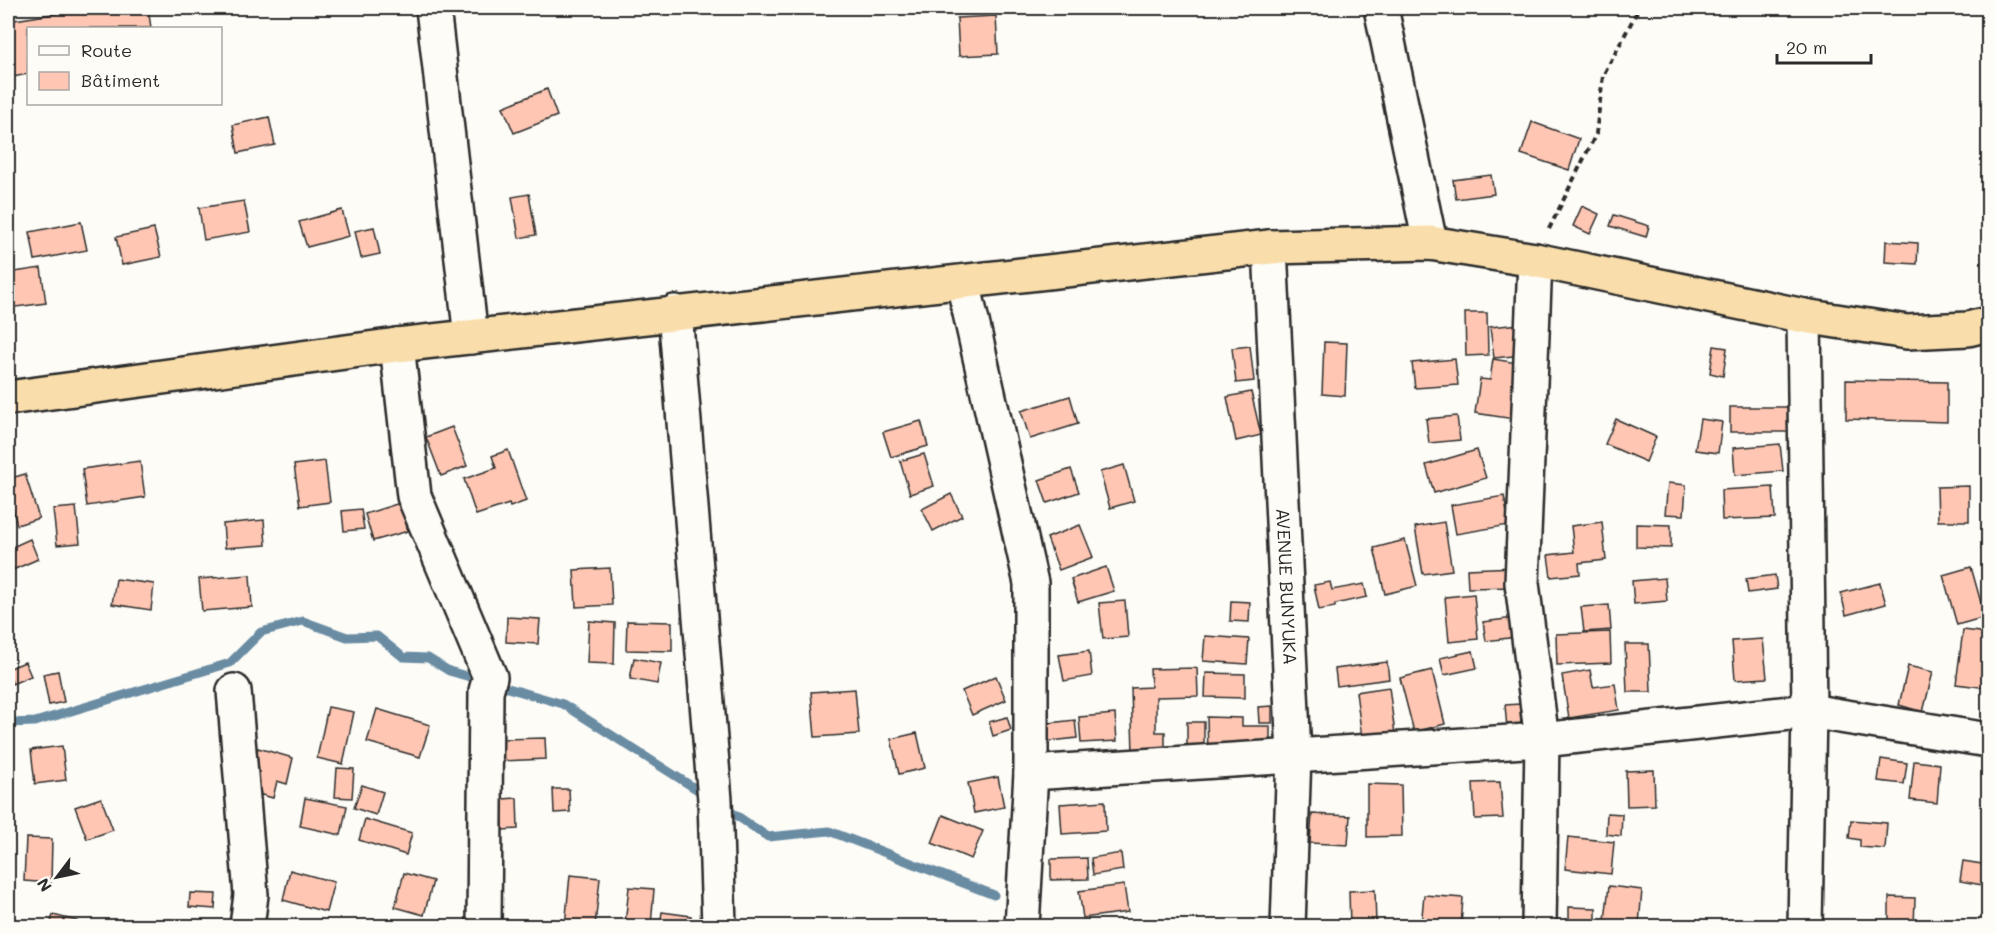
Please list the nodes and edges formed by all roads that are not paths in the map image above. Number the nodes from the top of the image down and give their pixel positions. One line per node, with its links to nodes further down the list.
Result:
1 (433, 8): 10 (street)
2 (1381, 8): 3 (street)
3 (1430, 243): 4 (highway); 5 (highway)
4 (1270, 247): 6 (highway); 17 (street, AVENUE BUNYUKA)
5 (1535, 260): 8 (highway); 15 (street)
6 (963, 282): 7 (highway); 18 (street)
7 (675, 312): 10 (highway); 21 (street)
8 (1804, 316): 9 (highway); 14 (street)
9 (1989, 324)
10 (471, 337): 11 (highway)
11 (397, 345): 12 (highway); 20 (street)
12 (8, 399)
13 (234, 691): 19 (street)
14 (1809, 711): 15 (street); 16 (street); 25 (street)
15 (1542, 740): 17 (street); 24 (street)
16 (1989, 740)
17 (1294, 755): 18 (street); 23 (street, AVENUE BUNYUKA)
18 (1031, 773): 22 (street)
19 (247, 927)
20 (484, 927)
21 (719, 927)
22 (1022, 927)
23 (1288, 927)
24 (1539, 927)
25 (1805, 927)

